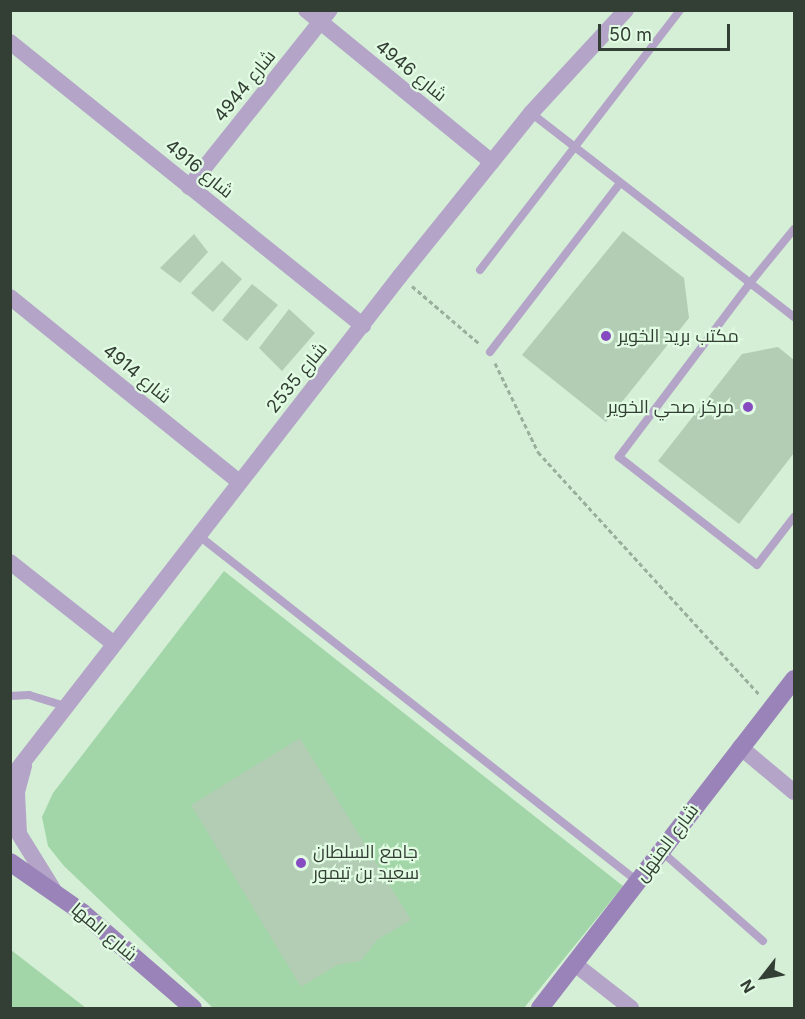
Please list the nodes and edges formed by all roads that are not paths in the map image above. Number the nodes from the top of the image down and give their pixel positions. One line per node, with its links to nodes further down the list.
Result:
1 (306, 10): 4 (street, 4946 شارع)
2 (626, 10): 6 (street, 2535 شارع)
3 (680, 10): 7 (lane)
4 (326, 16): 8 (street, 4946 شارع); 10 (street, 4944 شارع)
5 (10, 42): 10 (street, 4916 شارع)
6 (531, 113): 7 (lane); 8 (street, 2535 شارع)
7 (574, 146): 9 (lane); 12 (lane)
8 (492, 162): 16 (street, 2535 شارع)
9 (620, 183): 13 (lane); 17 (lane)
10 (189, 187): 16 (street, 4916 شارع)
11 (795, 229): 13 (lane)
12 (480, 270)
13 (750, 283): 15 (lane); 19 (lane)
14 (10, 297): 18 (street, 4914 شارع)
15 (795, 317)
16 (363, 326): 18 (street, 2535 شارع)
17 (490, 352)
18 (239, 482): 20 (street, 2535 شارع)
19 (795, 517)
20 (198, 535): 22 (street, 2535 شارع); 33 (lane)
21 (10, 562): 22 (street)
22 (112, 643): 25 (street, 2535 شارع)
23 (795, 679): 26 (street, شارع المنهل)
24 (11, 696): 25 (lane)
25 (64, 706): 27 (street, 2535 شارع)
26 (740, 747): 30 (street); 31 (street, شارع المنهل)
27 (28, 755): 28 (street); 29 (street, 2535 شارع); 34 (street)
28 (10, 772)
29 (10, 779)
30 (795, 792)
31 (661, 851): 33 (street, شارع المنهل); 35 (lane)
32 (10, 862): 34 (street, شارع المها)
33 (638, 881): 36 (street, شارع المنهل)
34 (53, 890): 37 (street, شارع المها)
35 (763, 941)
36 (576, 965): 38 (street, شارع المنهل); 39 (street)
37 (194, 1008)
38 (540, 1008)
39 (631, 1008)

